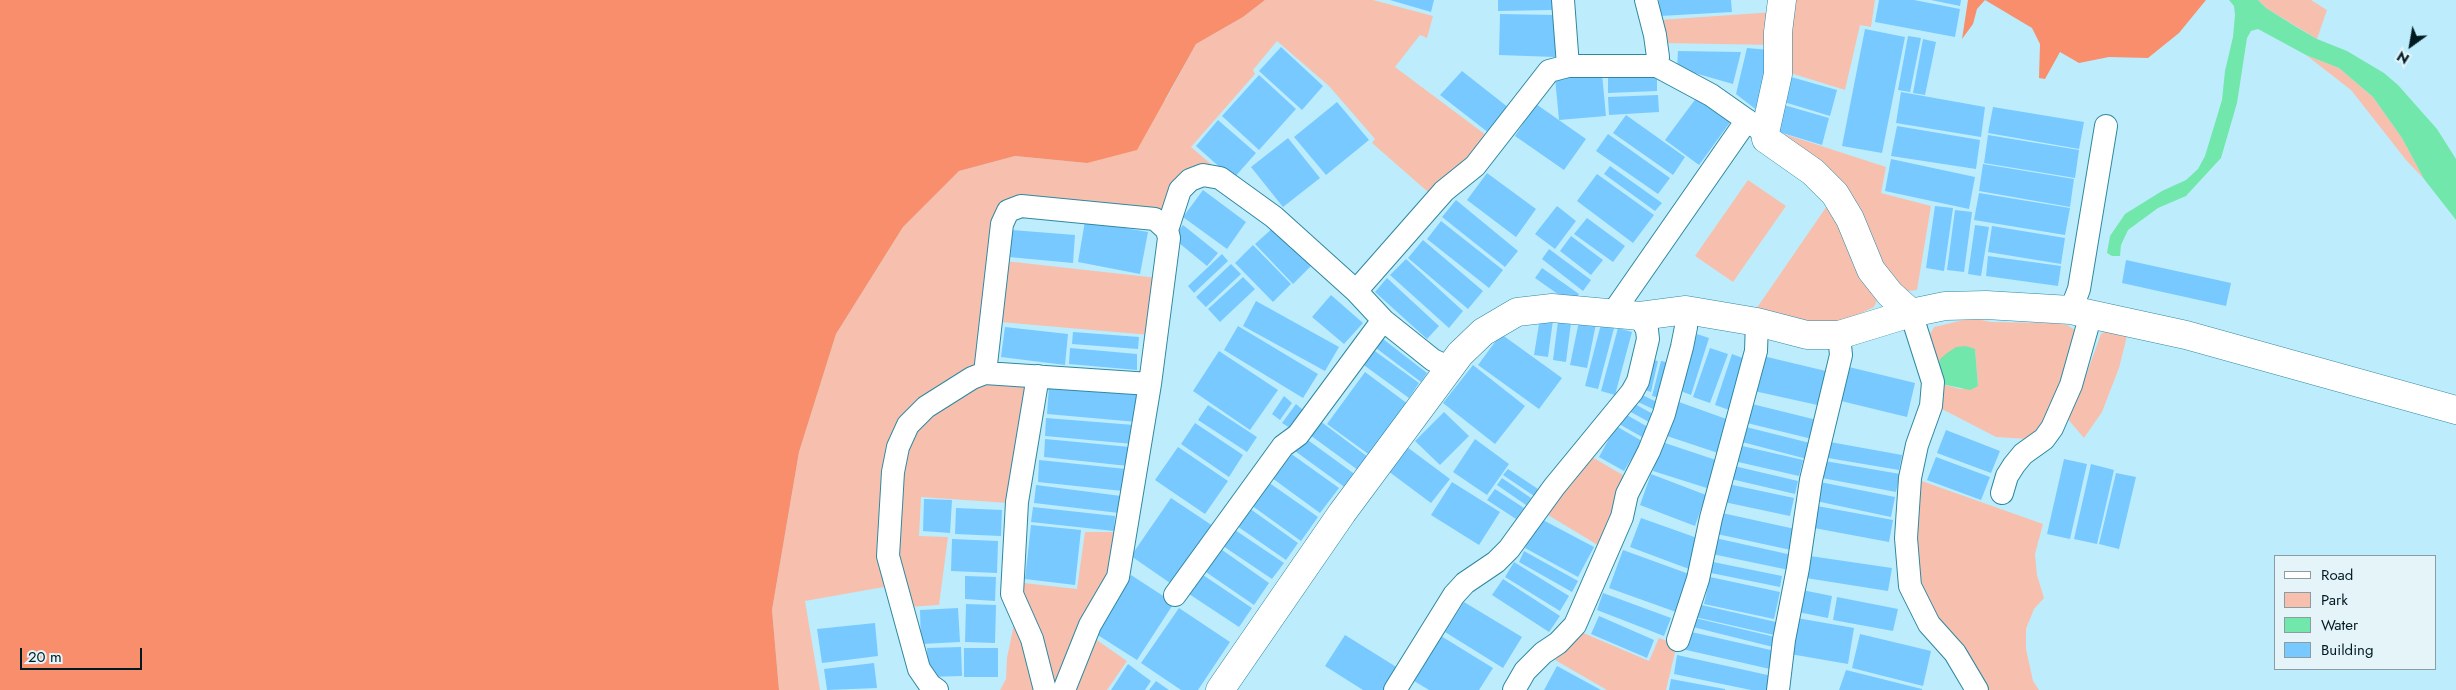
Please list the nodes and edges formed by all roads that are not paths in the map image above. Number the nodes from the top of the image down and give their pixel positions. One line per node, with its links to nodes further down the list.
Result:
1 (1563, 0): 4 (lane)
2 (1646, 0): 5 (lane)
3 (1782, 0): 6 (street)
4 (1568, 66): 5 (lane); 9 (lane)
5 (1656, 66): 6 (lane)
6 (1756, 126): 12 (street); 13 (lane)
7 (2106, 126): 11 (lane)
8 (1167, 230): 9 (lane); 19 (lane); 21 (lane)
9 (1356, 290): 15 (lane)
10 (1686, 310): 14 (street); 16 (street); 31 (lane)
11 (2081, 312): 12 (street); 22 (street); 23 (lane)
12 (1910, 313): 17 (street); 33 (lane)
13 (1612, 314): 14 (street); 18 (street)
14 (1640, 316): 30 (lane)
15 (1383, 320): 18 (lane); 24 (lane)
16 (1757, 322): 17 (street); 25 (lane)
17 (1839, 335): 32 (lane)
18 (1450, 368): 29 (street)
19 (985, 374): 20 (lane); 26 (lane)
20 (1038, 376): 21 (lane); 27 (lane)
21 (1150, 384): 28 (lane)
22 (2456, 410)
23 (2002, 493)
24 (1175, 596)
25 (1678, 640)
26 (937, 690)
27 (1045, 690)
28 (1064, 690)
29 (1220, 690)
30 (1394, 690)
31 (1514, 690)
32 (1778, 690)
33 (1976, 690)

